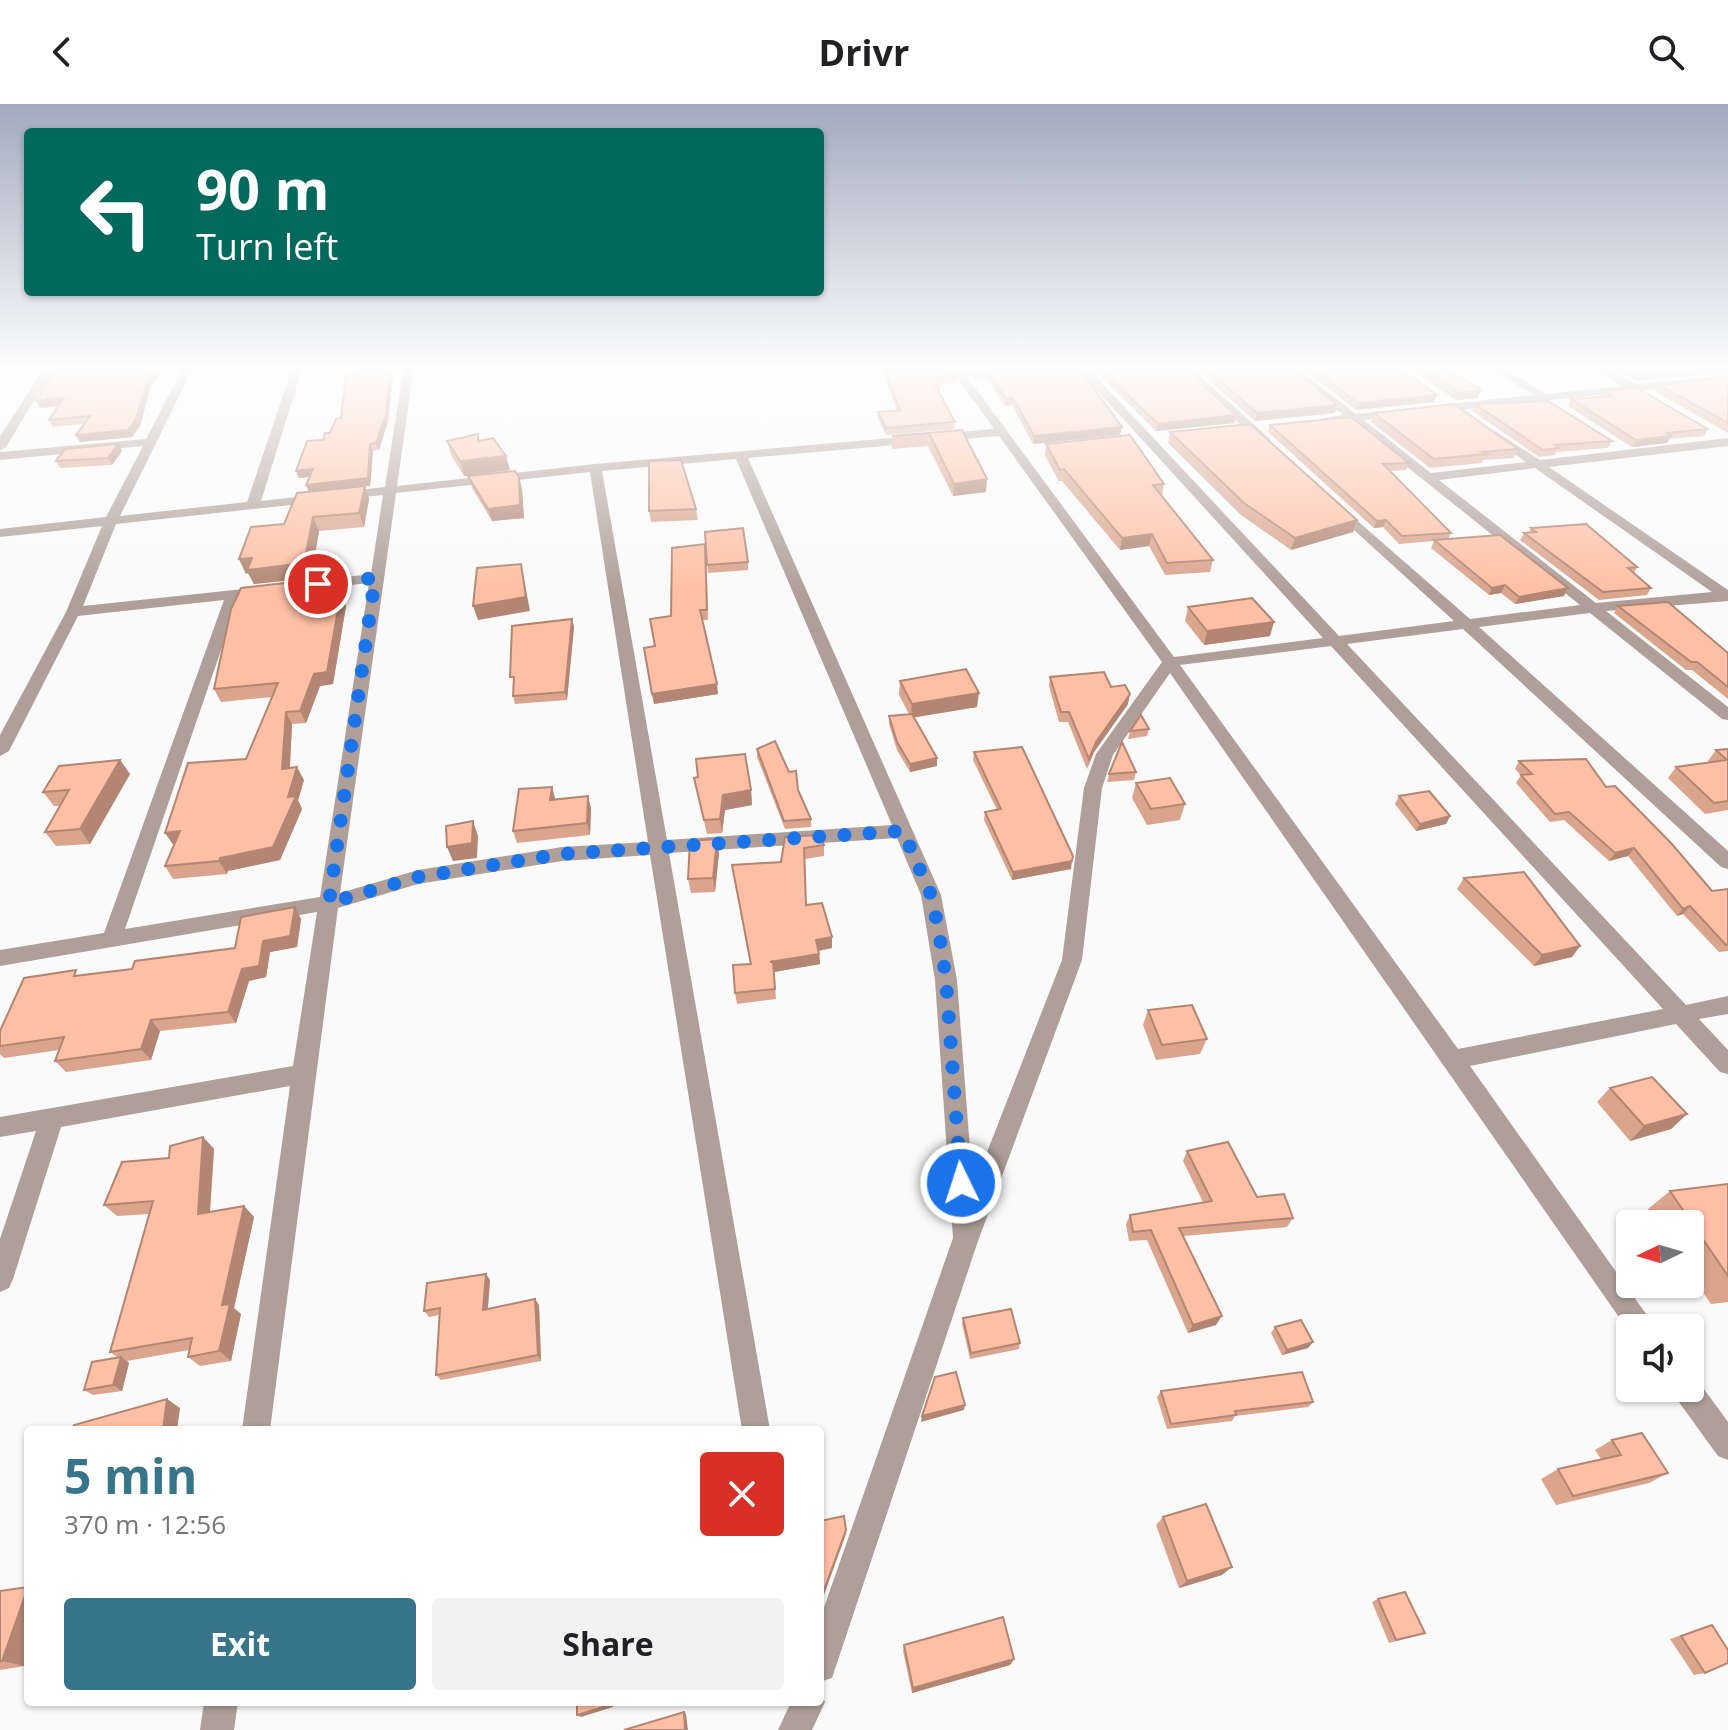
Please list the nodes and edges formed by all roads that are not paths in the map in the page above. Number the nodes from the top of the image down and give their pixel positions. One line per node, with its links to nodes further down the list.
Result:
1 (150, 442): 15 (street); 22 (street)
2 (273, 442): 21 (street)
3 (398, 442): 19 (street)
4 (889, 442): 14 (street)
5 (1013, 442): 31 (street)
6 (1152, 442): 30 (street)
7 (1266, 442): 12 (street)
8 (1386, 442): 18 (street)
9 (1506, 442): 16 (street)
10 (1720, 442): 13 (street)
11 (1614, 444): 13 (street)
12 (1274, 449)
13 (1627, 452): 16 (street)
14 (740, 455): 17 (street); 34 (street)
15 (0, 456)
16 (1538, 463): 18 (street); 26 (street)
17 (595, 468): 19 (street); 35 (street)
18 (1429, 477): 27 (street)
19 (391, 491): 21 (street); 24 (street)
20 (1330, 500): 29 (street)
21 (253, 505): 22 (street)
22 (111, 521): 23 (street); 28 (street)
23 (0, 533)
24 (375, 578): 25 (street); 37 (street)
25 (233, 594): 28 (street); 38 (street)
26 (1727, 596): 27 (street)
27 (1594, 608): 29 (street); 32 (street)
28 (73, 612): 33 (street)
29 (1465, 624): 30 (street); 36 (street)
30 (1335, 640): 31 (street); 41 (street)
31 (1170, 662): 42 (street); 47 (street)
32 (1728, 715)
33 (0, 751)
34 (903, 831): 35 (street); 47 (street)
35 (657, 850): 37 (street); 52 (street)
36 (1728, 862)
37 (329, 903): 38 (street); 44 (street)
38 (112, 939): 39 (street)
39 (0, 958)
40 (1728, 1005): 41 (street)
41 (1682, 1015): 42 (street); 43 (street)
42 (1451, 1060): 49 (street)
43 (1728, 1065)
44 (303, 1074): 45 (street); 51 (street)
45 (52, 1117): 46 (street); 48 (street)
46 (0, 1127)
47 (965, 1241): 54 (street)
48 (0, 1279)
49 (1633, 1314)
50 (1696, 1402): 53 (street)
51 (257, 1426)
52 (755, 1426)
53 (1728, 1446)
54 (824, 1654)
55 (220, 1706): 56 (street)
56 (217, 1730)

